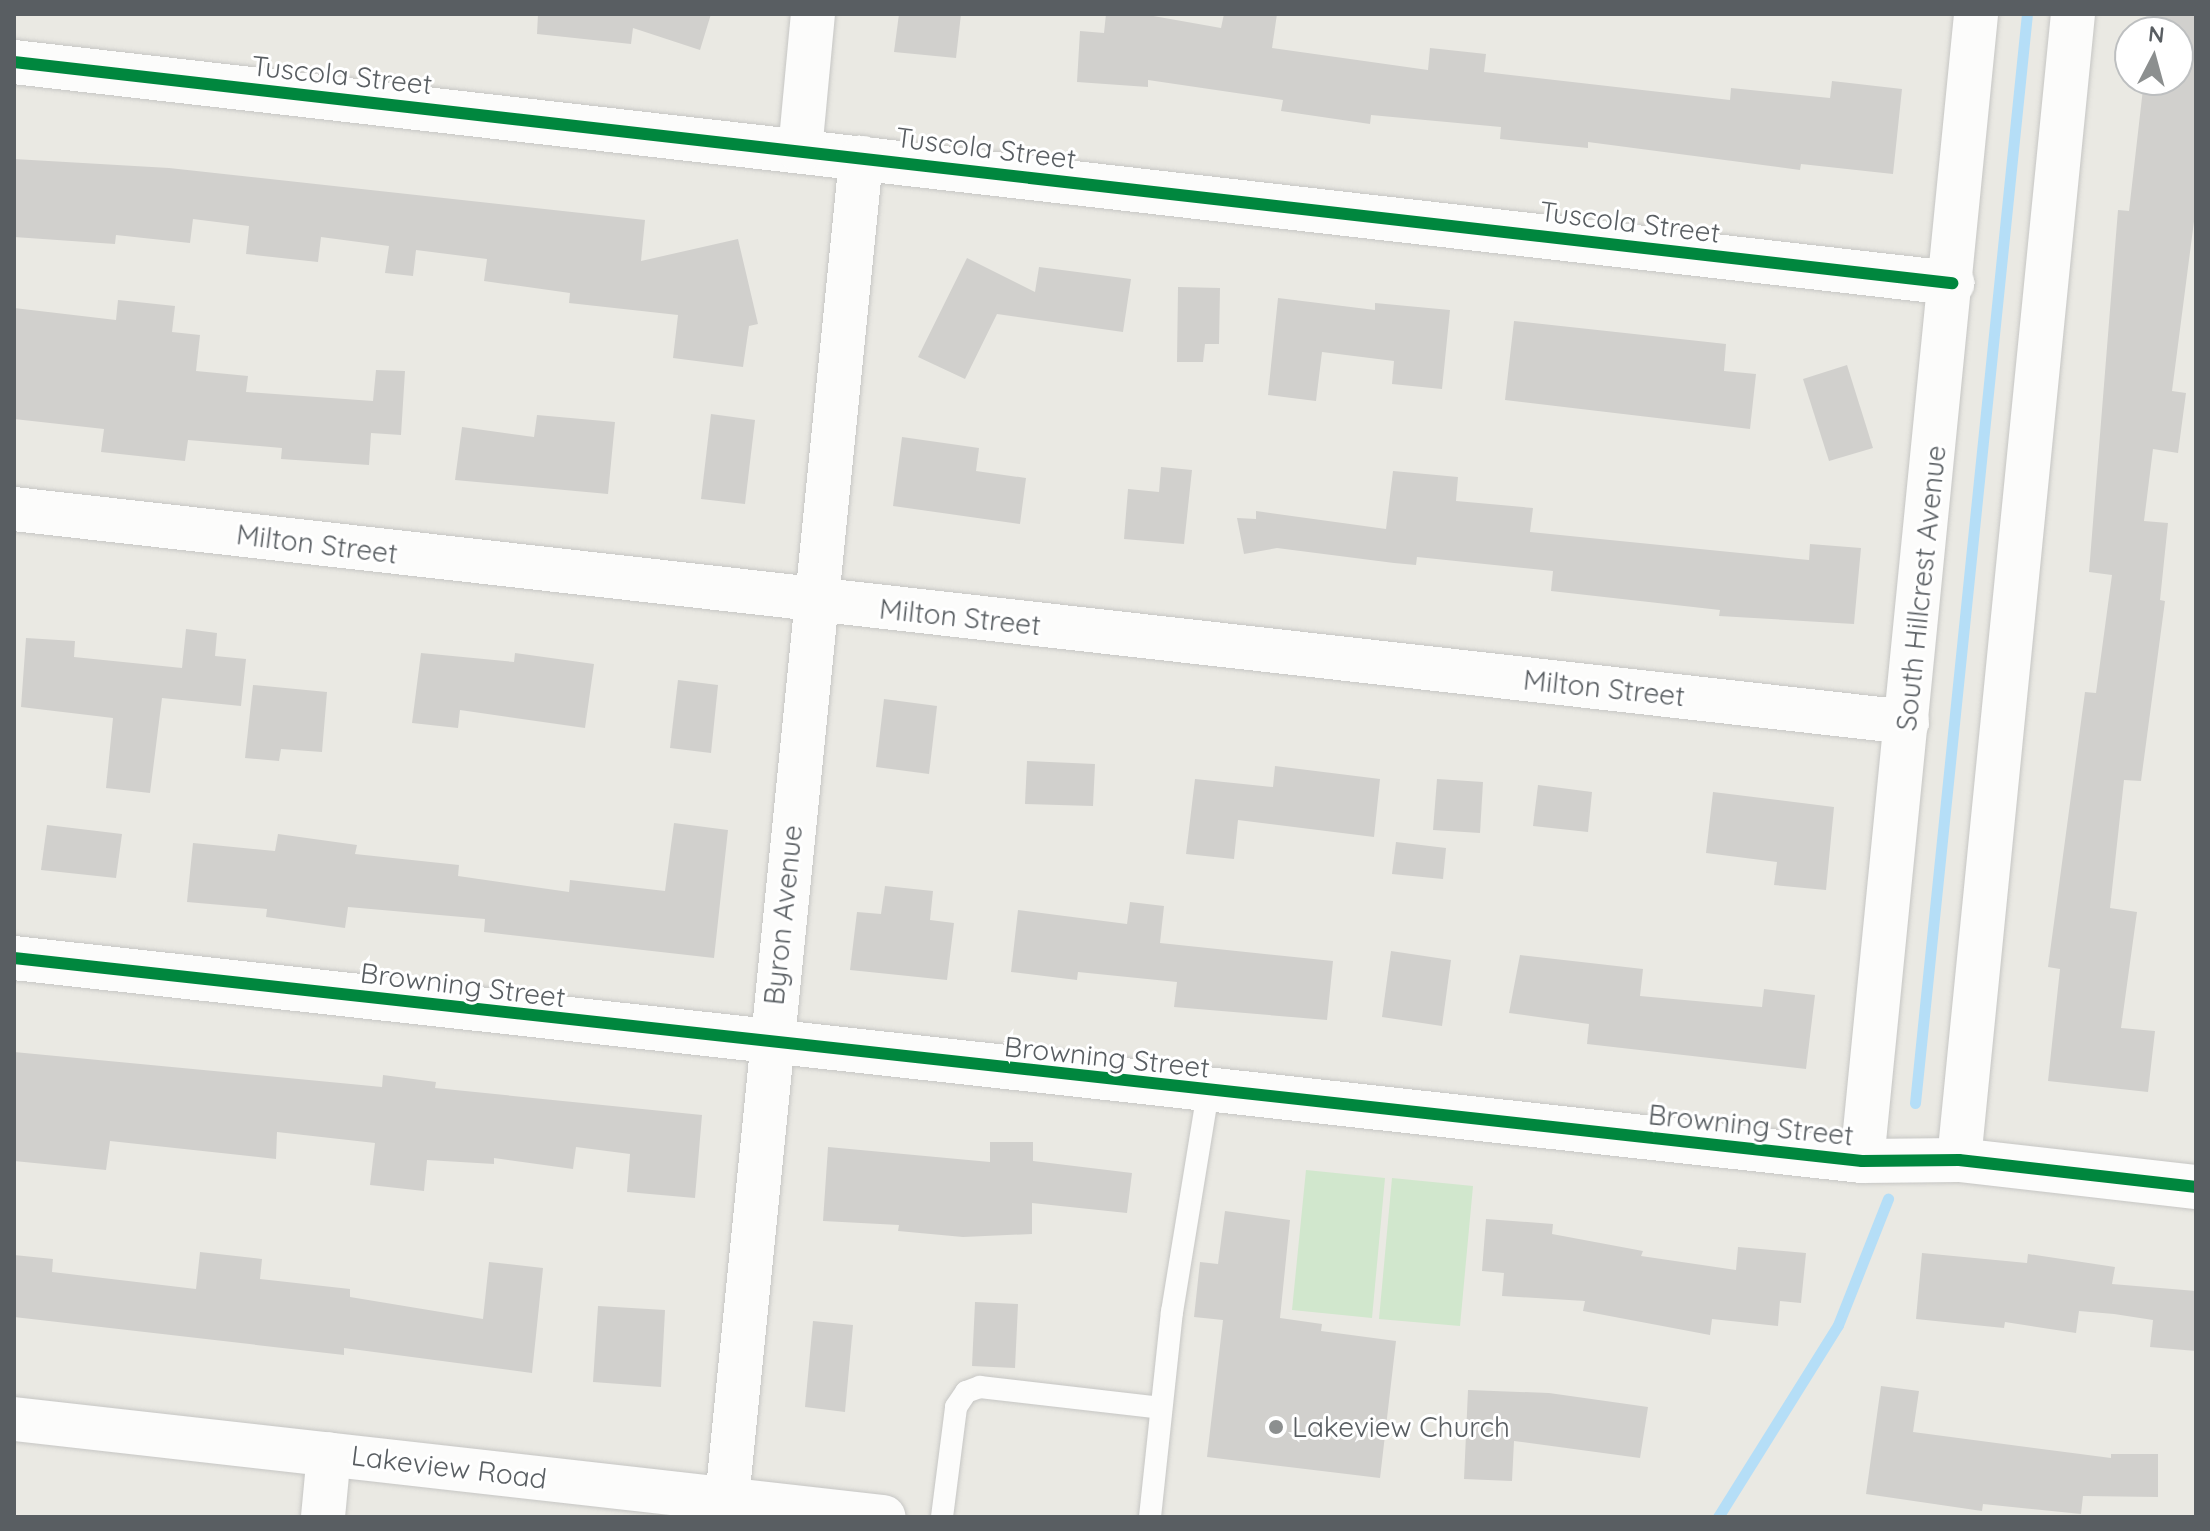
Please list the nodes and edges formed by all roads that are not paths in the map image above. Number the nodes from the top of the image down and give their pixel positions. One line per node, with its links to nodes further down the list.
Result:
1 (813, 14): 5 (street)
2 (1976, 14): 7 (street, South Hillcrest Avenue)
3 (2073, 14): 14 (street)
4 (14, 62): 5 (street, Tuscola Street)
5 (800, 151): 6 (street, Tuscola Street)
6 (861, 158): 7 (street, Tuscola Street); 9 (street, Byron Avenue)
7 (1952, 283): 10 (street, South Hillcrest Avenue)
8 (14, 509): 9 (street, Milton Street)
9 (814, 601): 10 (street, Milton Street); 12 (street, Byron Avenue)
10 (1907, 722): 15 (street, South Hillcrest Avenue)
11 (14, 958): 12 (street, Browning Street)
12 (771, 1045): 13 (street, Browning Street); 20 (street, Byron Avenue)
13 (1208, 1093): 15 (street, Browning Street); 17 (lane)
14 (1959, 1160): 15 (street, Browning Street); 16 (street, Browning Street)
15 (1862, 1161)
16 (2196, 1187)
17 (1161, 1408): 23 (lane); 24 (lane)
18 (14, 1419): 19 (street, Lakeview Road)
19 (329, 1454): 20 (street, Lakeview Road); 21 (street)
20 (727, 1499): 22 (street, Lakeview Road)
21 (323, 1517)
22 (883, 1517)
23 (942, 1517)
24 (1150, 1517)

